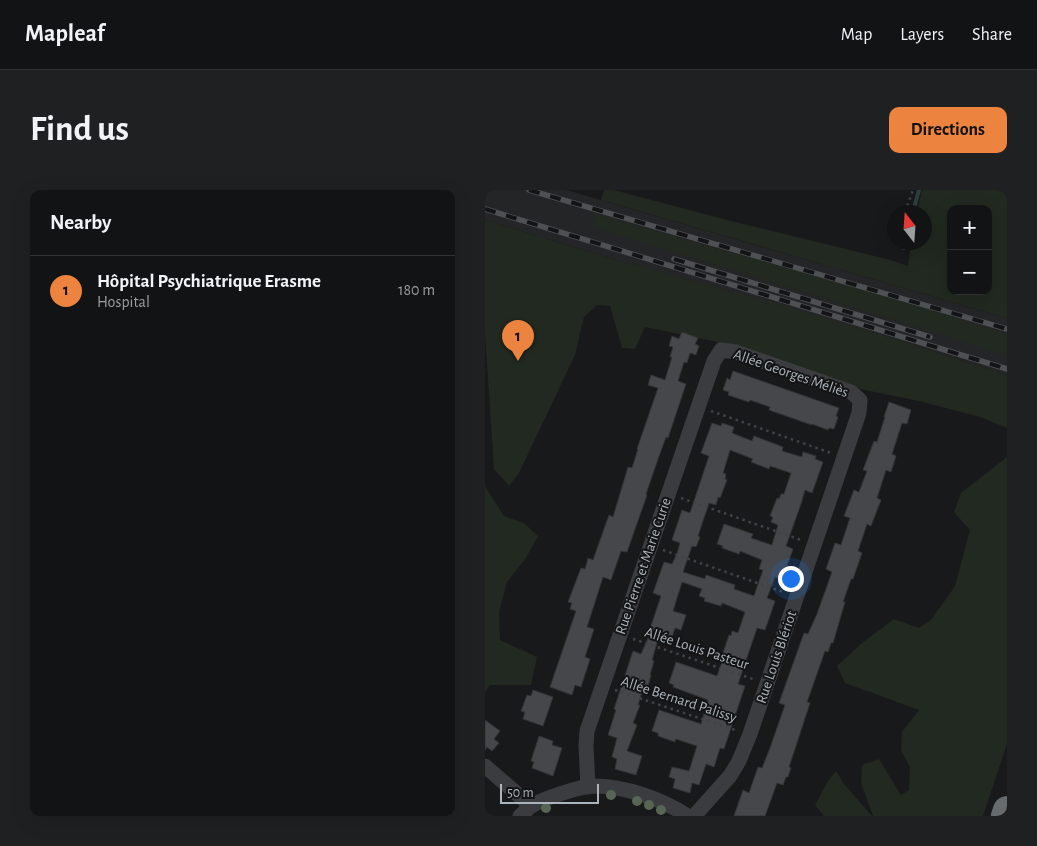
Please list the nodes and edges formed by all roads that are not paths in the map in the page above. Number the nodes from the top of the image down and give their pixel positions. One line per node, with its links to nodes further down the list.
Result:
1 (721, 350): 2 (street, Allée Georges Méliès); 4 (street, Rue Pierre et Marie Curie)
2 (860, 400): 8 (street, Rue Louis Blériot)
3 (485, 766): 6 (street)
4 (589, 786): 6 (street); 7 (street)
5 (1007, 810): 9 (highway)
6 (526, 811)
7 (688, 816)
8 (695, 816)
9 (1005, 816)

